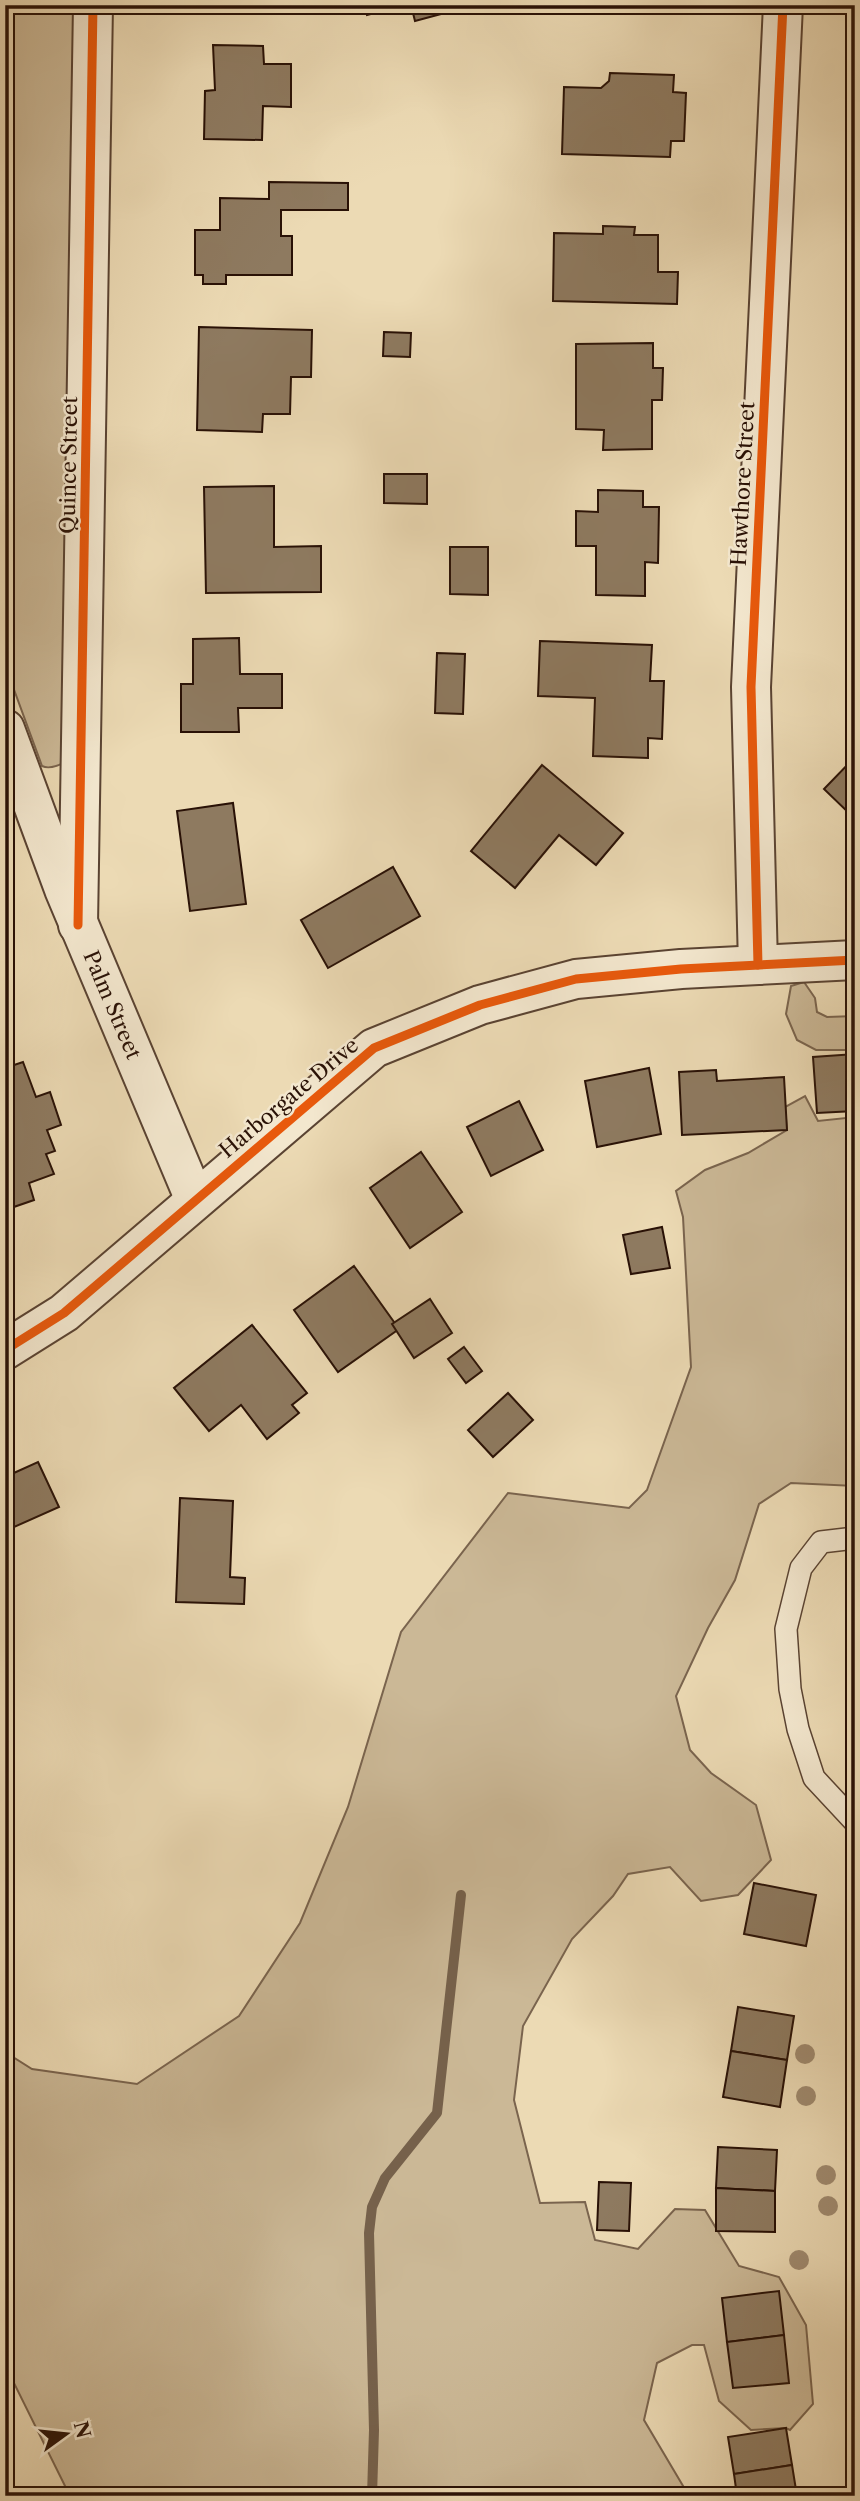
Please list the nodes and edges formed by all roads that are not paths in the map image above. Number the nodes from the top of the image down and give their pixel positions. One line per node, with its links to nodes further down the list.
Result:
1 (93, 5): 4 (street, Quince Street)
2 (783, 5): 6 (street, Hawthore Street)
3 (5, 729): 4 (street, Palm Street)
4 (78, 925): 7 (street, Palm Street)
5 (855, 960): 6 (street, Harborgate Drive)
6 (758, 965): 7 (street, Harborgate Drive)
7 (195, 1200): 8 (street, Harborgate Drive)
8 (5, 1350)
9 (855, 1538): 10 (lane)
10 (855, 1822)

